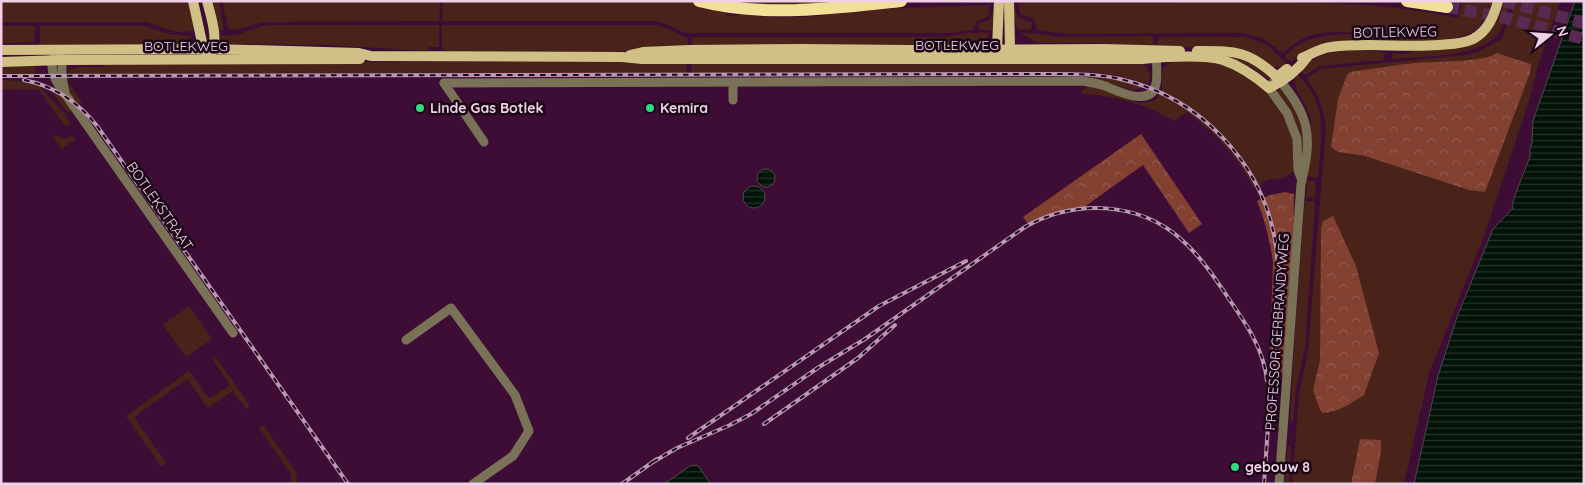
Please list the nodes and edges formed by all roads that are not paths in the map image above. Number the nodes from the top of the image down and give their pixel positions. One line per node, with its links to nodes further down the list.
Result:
1 (193, 1): 9 (main road)
2 (207, 1): 9 (main road)
3 (698, 1): 4 (highway)
4 (901, 1)
5 (1407, 1): 8 (highway)
6 (1498, 1): 21 (main road, BOTLEKWEG)
7 (1004, 5): 10 (main road); 11 (main road)
8 (1447, 7)
9 (209, 49): 13 (main road, BOTLEKWEG); 15 (main road, BOTLEKWEG); 17 (main road)
10 (997, 49): 11 (main road, BOTLEKWEG); 16 (main road, BOTLEKWEG); 18 (main road)
11 (1010, 49): 14 (main road, BOTLEKWEG); 18 (main road)
12 (1, 50): 13 (main road, BOTLEKWEG)
13 (56, 50): 19 (street)
14 (1156, 54): 18 (main road, BOTLEKWEG); 21 (main road, BOTLEKWEG); 22 (street); 23 (main road, BOTLEKWEG)
15 (371, 56): 16 (main road, BOTLEKWEG); 17 (main road, BOTLEKWEG)
16 (622, 57): 18 (main road, BOTLEKWEG)
17 (209, 59): 19 (main road, BOTLEKWEG)
18 (1005, 59)
19 (57, 60): 20 (main road, BOTLEKWEG); 27 (street, BOTLEKSTRAAT)
20 (1, 62)
21 (1279, 80): 23 (main road, BOTLEKWEG); 26 (street, PROFESSOR GERBRANDYWEG)
22 (733, 82): 24 (street); 25 (street)
23 (1269, 88): 26 (street, PROFESSOR GERBRANDYWEG)
24 (733, 100)
25 (484, 142)
26 (1302, 181): 30 (street, PROFESSOR GERBRANDYWEG)
27 (233, 333)
28 (406, 340): 29 (street)
29 (473, 484)
30 (1279, 484)

